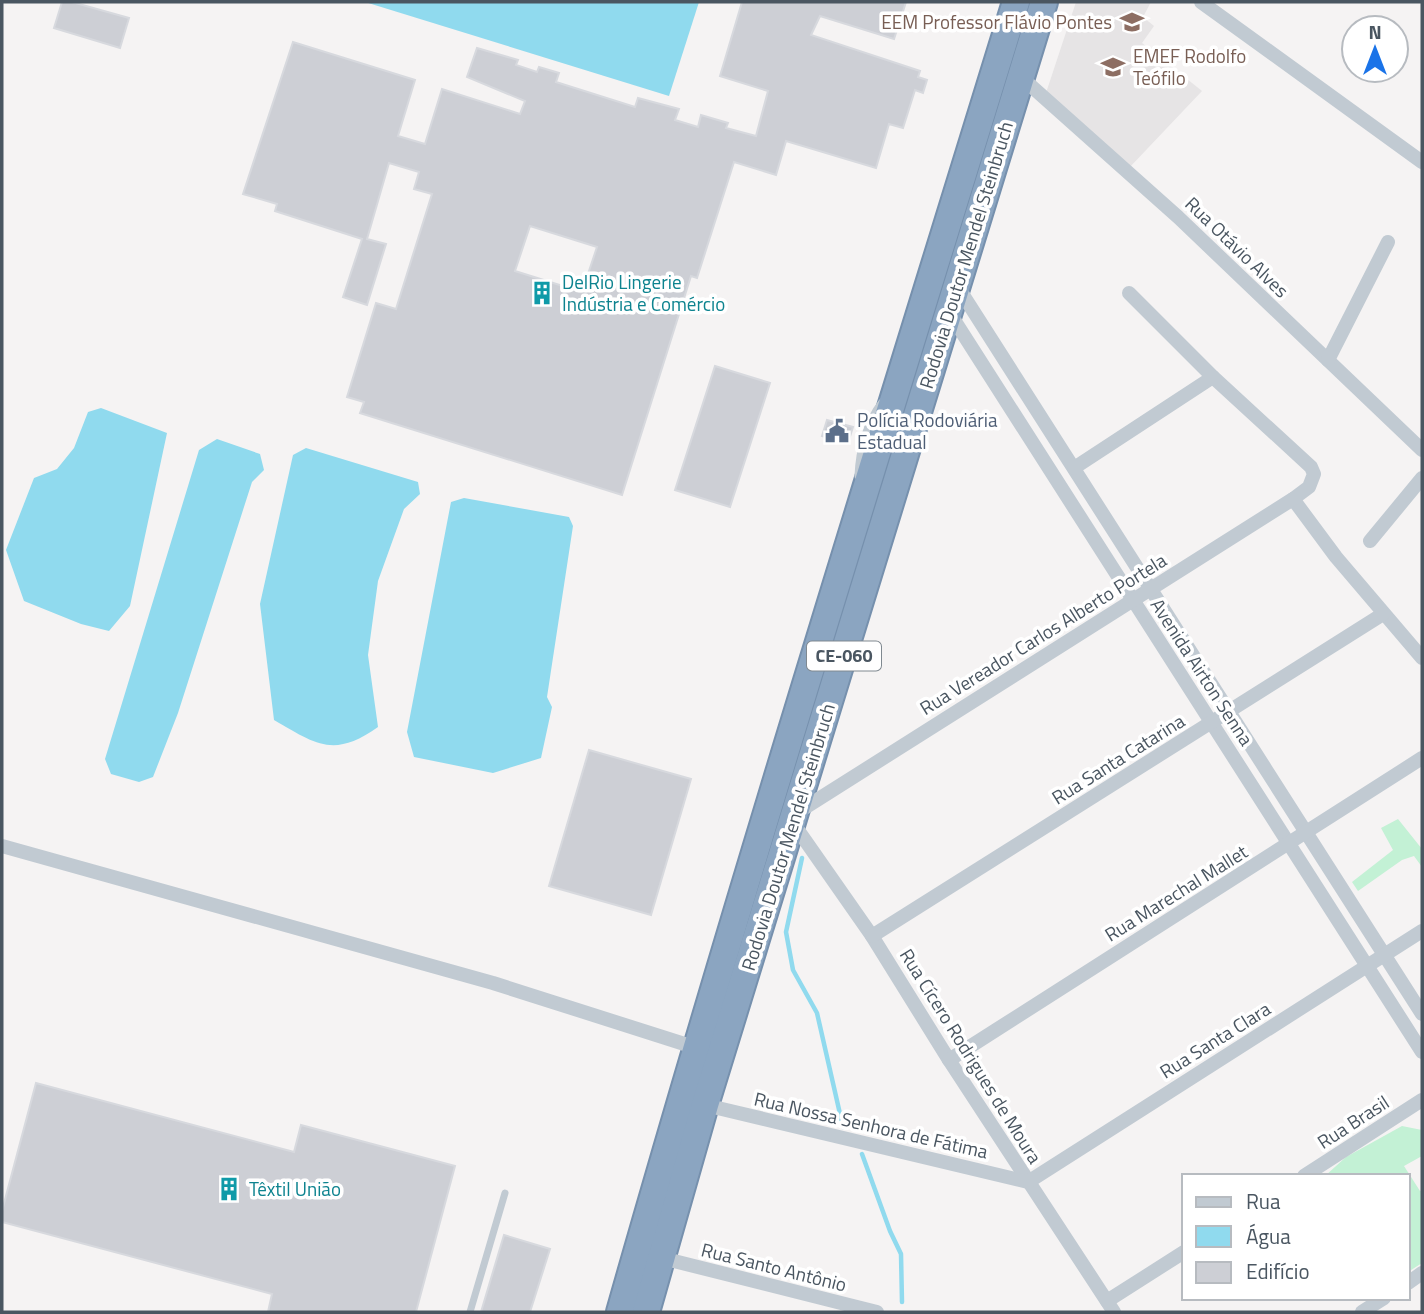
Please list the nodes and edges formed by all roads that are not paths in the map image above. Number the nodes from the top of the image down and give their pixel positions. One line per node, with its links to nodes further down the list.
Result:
1 (1016, 2): 12 (highway, Rodovia Doutor Mendel Steinbruch / CE-060)
2 (1044, 2): 4 (highway, Rodovia Doutor Mendel Steinbruch / CE-060)
3 (1201, 2): 5 (street)
4 (1021, 77): 7 (highway, Rodovia Doutor Mendel Steinbruch / CE-060); 10 (street, Rua Otávio Alves)
5 (1422, 162)
6 (1388, 242): 10 (street)
7 (956, 285): 9 (highway, Rodovia Doutor Mendel Steinbruch / CE-060); 16 (street, Avenida Airton Senna)
8 (1129, 293): 11 (street)
9 (948, 312): 13 (highway, Rodovia Doutor Mendel Steinbruch / CE-060); 21 (street, Avenida Airton Senna)
10 (1328, 360): 15 (street, Rua Otávio Alves)
11 (1213, 377): 16 (street); 20 (street, Rua Vereador Carlos Alberto Portela)
12 (899, 383): 13 (highway, Rodovia Doutor Mendel Steinbruch / CE-060); 22 (lane)
13 (904, 415): 14 (lane); 18 (highway, Rodovia Doutor Mendel Steinbruch / CE-060)
14 (917, 449)
15 (1422, 450)
16 (1074, 468): 19 (street, Avenida Airton Senna)
17 (1422, 478): 23 (street)
18 (886, 487): 22 (highway, Rodovia Doutor Mendel Steinbruch / CE-060); 31 (highway, Rodovia Doutor Mendel Steinbruch / CE-060)
19 (1089, 491): 21 (street); 24 (street, Avenida Airton Senna)
20 (1293, 499): 24 (street, Rua Vereador Carlos Alberto Portela); 26 (street)
21 (1072, 503): 25 (street, Avenida Airton Senna)
22 (860, 510): 40 (highway, Rodovia Doutor Mendel Steinbruch / CE-060)
23 (1370, 541)
24 (1149, 588): 25 (street, Rua Vereador Carlos Alberto Portela); 28 (street, Avenida Airton Senna)
25 (1133, 599): 29 (street, Avenida Airton Senna); 31 (street, Rua Vereador Carlos Alberto Portela)
26 (1384, 614): 27 (street); 28 (street, Rua Santa Catarina)
27 (1422, 658)
28 (1228, 713): 29 (street, Rua Santa Catarina); 32 (street, Avenida Airton Senna)
29 (1213, 723): 33 (street, Avenida Airton Senna); 36 (street, Rua Santa Catarina)
30 (1422, 758): 32 (street, Rua Marechal Mallet)
31 (794, 818): 36 (street, Rua Cícero Rodrigues de Moura); 44 (highway, Rodovia Doutor Mendel Steinbruch / CE-060)
32 (1308, 833): 33 (street, Rua Marechal Mallet); 37 (street, Avenida Airton Senna)
33 (1289, 844): 38 (street, Avenida Airton Senna); 42 (street, Rua Marechal Mallet)
34 (2, 846): 40 (street)
35 (1422, 931): 37 (street, Rua Santa Clara)
36 (872, 936): 42 (street, Rua Cícero Rodrigues de Moura)
37 (1385, 955): 38 (street, Rua Santa Clara); 39 (street, Avenida Airton Senna)
38 (1368, 966): 41 (street, Avenida Airton Senna); 46 (street, Rua Santa Clara)
39 (1422, 1014)
40 (697, 1048): 53 (highway, Rodovia Doutor Mendel Steinbruch / CE-060)
41 (1422, 1052)
42 (949, 1060): 46 (street, Rua Cícero Rodrigues de Moura)
43 (1422, 1100): 45 (street, Rua Brasil)
44 (705, 1105): 46 (street, Rua Nossa Senhora de Fátima); 49 (highway, Rodovia Doutor Mendel Steinbruch / CE-060)
45 (1307, 1174)
46 (1028, 1182): 51 (street, Rua Cícero Rodrigues de Moura)
47 (505, 1192): 52 (lane)
48 (1182, 1254): 51 (street)
49 (662, 1258): 54 (highway, Rodovia Doutor Mendel Steinbruch / CE-060); 55 (street, Rua Santo Antônio)
50 (1381, 1300): 56 (street)
51 (1111, 1307)
52 (470, 1312)
53 (620, 1312)
54 (646, 1312)
55 (877, 1312)
56 (1362, 1312)

